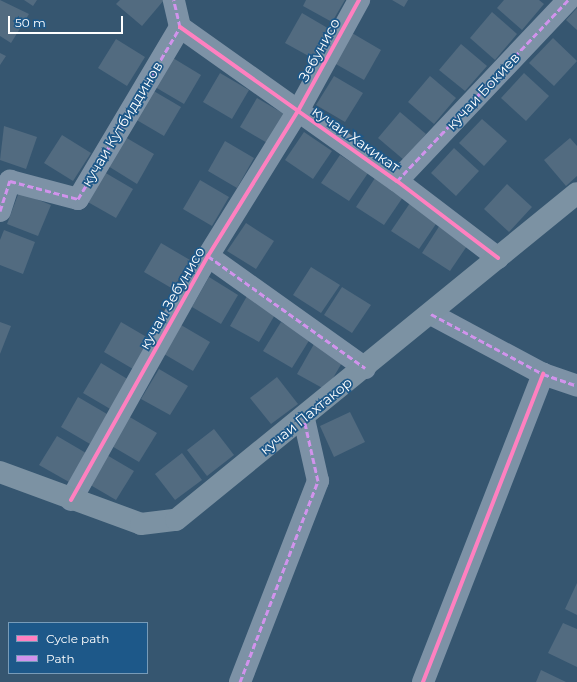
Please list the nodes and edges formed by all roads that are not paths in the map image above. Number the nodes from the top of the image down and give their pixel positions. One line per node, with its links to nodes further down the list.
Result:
1 (174, 0): 4 (street)
2 (359, 0): 5 (street, Зебунисо)
3 (568, 0): 6 (street, кучаи Бокиев)
4 (180, 27): 5 (street, кучаи Хакикат); 8 (street, кучаи Кутбиддинов)
5 (298, 111): 6 (street, кучаи Хакикат); 9 (street, кучаи Зебунисо)
6 (397, 181): 10 (street, кучаи Хакикат)
7 (577, 193): 10 (main road, кучаи Пахтакор)
8 (0, 211)
9 (208, 256): 12 (street, кучаи Зебунисо); 17 (street, кучаи Зебунисо)
10 (498, 258): 11 (main road, кучаи Пахтакор)
11 (431, 314): 12 (main road, кучаи Пахтакор); 13 (street)
12 (365, 368): 15 (main road, кучаи Пахтакор)
13 (543, 374): 14 (street); 19 (street)
14 (577, 386)
15 (304, 419): 17 (main road, кучаи Пахтакор); 18 (street)
16 (0, 472): 17 (main road, кучаи Пахтакор)
17 (71, 500)
18 (240, 682)
19 (423, 682)

